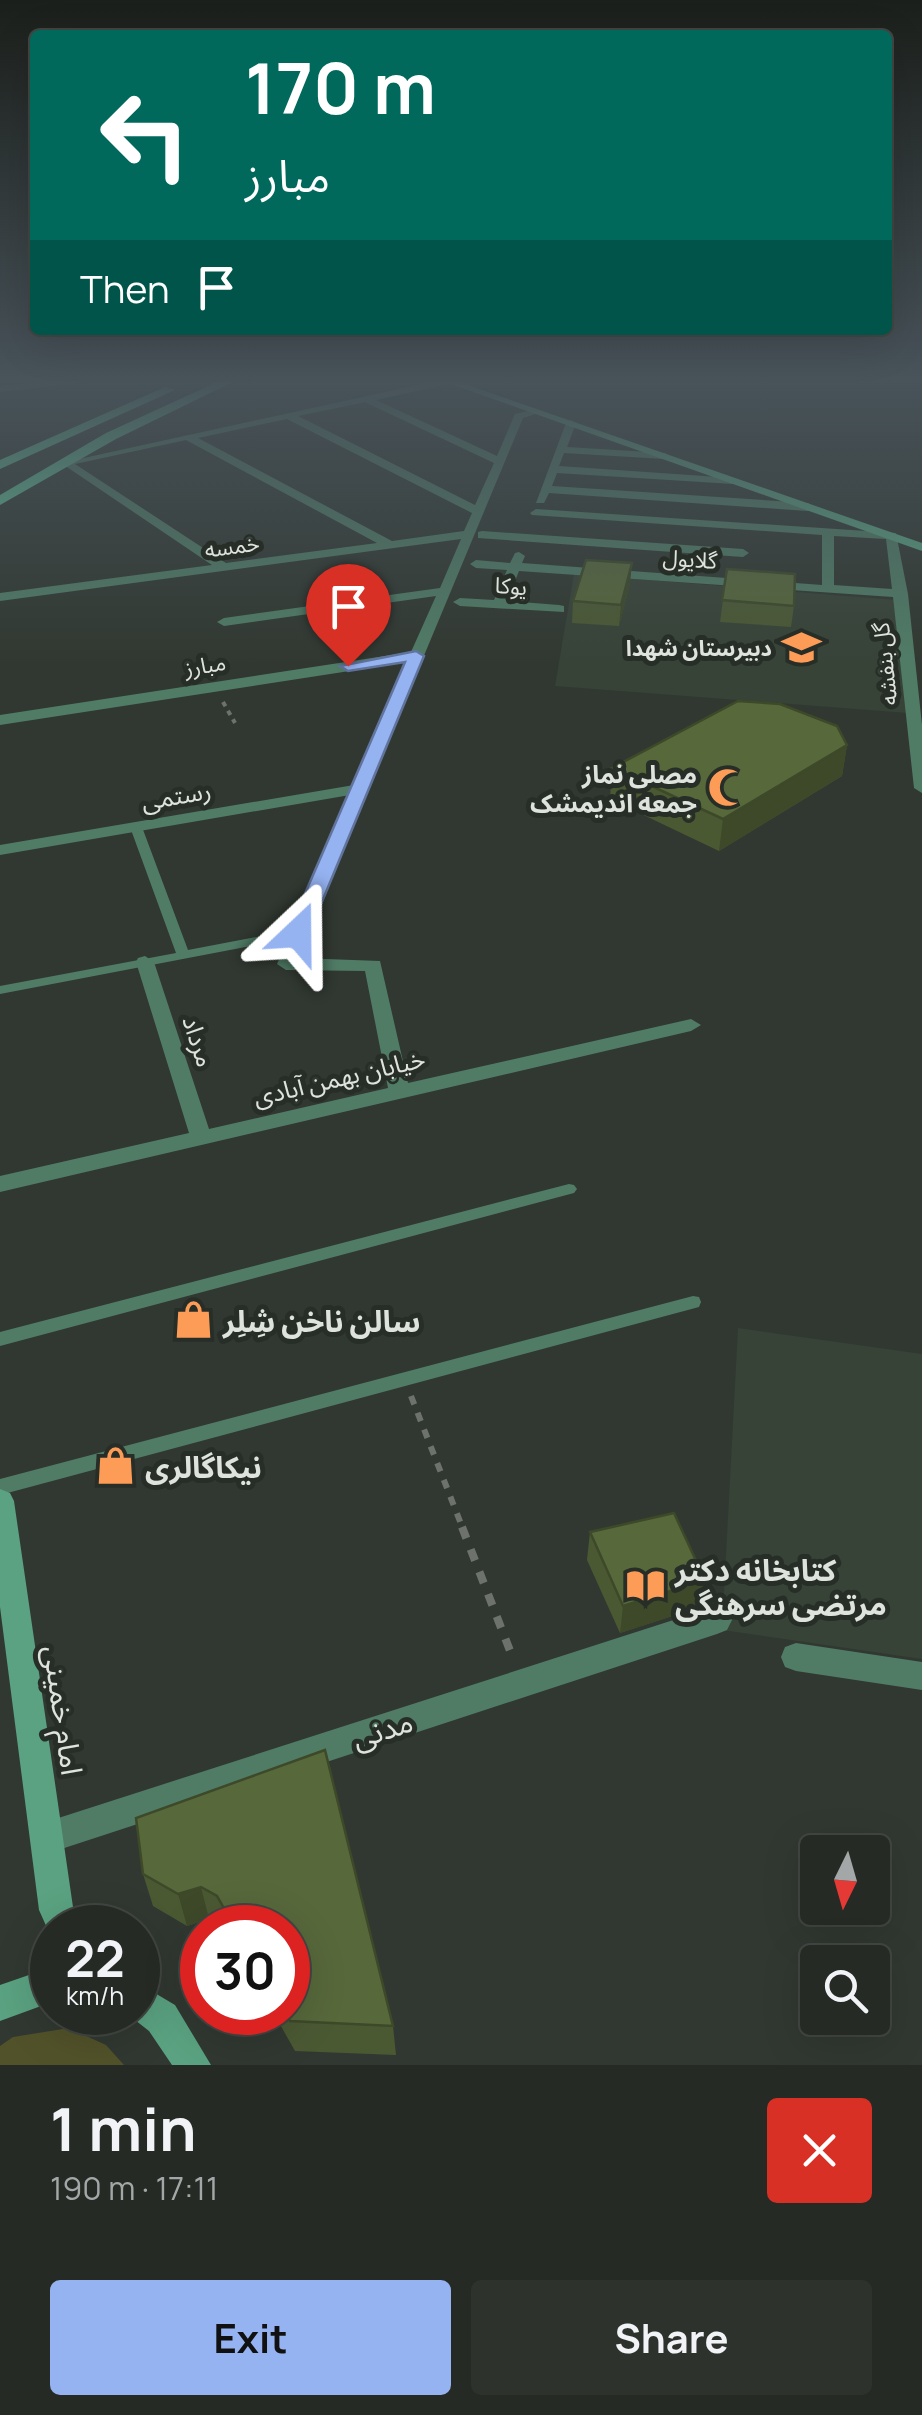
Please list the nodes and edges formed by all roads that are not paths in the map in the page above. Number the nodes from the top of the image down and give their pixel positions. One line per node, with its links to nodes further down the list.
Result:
1 (48, 472): 12 (main road)
2 (82, 472): 29 (street)
3 (254, 472): 23 (street)
4 (403, 472): 14 (street)
5 (495, 472): 14 (street)
6 (552, 472): 11 (street)
7 (608, 472): 10 (street)
8 (712, 472): 10 (street)
9 (728, 472): 22 (street)
10 (734, 480): 13 (street)
11 (545, 490): 13 (street); 15 (street)
12 (0, 501)
13 (808, 507): 20 (street)
14 (478, 510): 19 (street)
15 (536, 513): 16 (street); 21 (street)
16 (653, 521): 17 (street); 24 (street)
17 (746, 527): 18 (street); 26 (street)
18 (828, 532): 20 (street); 31 (street)
19 (475, 534): 21 (street, خمسه); 23 (street, خمسه); 32 (street)
20 (892, 536): 25 (street); 33 (street, گل بنفشه)
21 (526, 538): 24 (street, خمسه); 28 (street)
22 (922, 539)
23 (391, 545): 29 (street, خمسه)
24 (647, 546): 26 (street, خمسه)
25 (922, 547)
26 (743, 553): 30 (street)
27 (476, 564): 28 (street, گلایول)
28 (514, 566): 30 (street, گلایول); 36 (street)
29 (224, 567): 34 (street, خمسه)
30 (740, 583): 31 (street, گلایول)
31 (828, 589): 33 (street, گلایول)
32 (444, 591): 38 (street); 39 (street)
33 (901, 594): 40 (street, گل بنفشه)
34 (0, 597)
35 (460, 602): 36 (street, یوکا)
36 (500, 605): 37 (street, یوکا)
37 (559, 610)
38 (224, 622)
39 (416, 656): 41 (street, مبارز); 44 (street)
40 (916, 674): 42 (street, گل بنفشه)
41 (0, 720)
42 (920, 766): 43 (street, گل بنفشه)
43 (922, 788)
44 (360, 789): 45 (street, رستمی); 47 (street)
45 (136, 827): 46 (street, رستمی); 48 (lane)
46 (0, 850)
47 (298, 933): 48 (lane); 52 (street)
48 (183, 955): 49 (lane)
49 (145, 962): 50 (lane); 53 (street, مرداد)
50 (0, 990)
51 (691, 1025): 52 (street, خیابان بهمن آبادی)
52 (399, 1092): 53 (street, خیابان بهمن آبادی)
53 (201, 1137): 54 (street, خیابان بهمن آبادی)
54 (0, 1184)
55 (569, 1190): 57 (lane)
56 (693, 1302): 58 (lane)
57 (0, 1340)
58 (0, 1488)
59 (0, 1501): 63 (street, امام خمینی)
60 (717, 1620): 63 (street, مدنی)
61 (796, 1657): 62 (street)
62 (922, 1676)
63 (46, 1838): 64 (street, امام خمینی)
64 (55, 1905)
65 (30, 1993): 66 (street)
66 (0, 2003)
67 (160, 2017): 68 (street)
68 (192, 2065)

